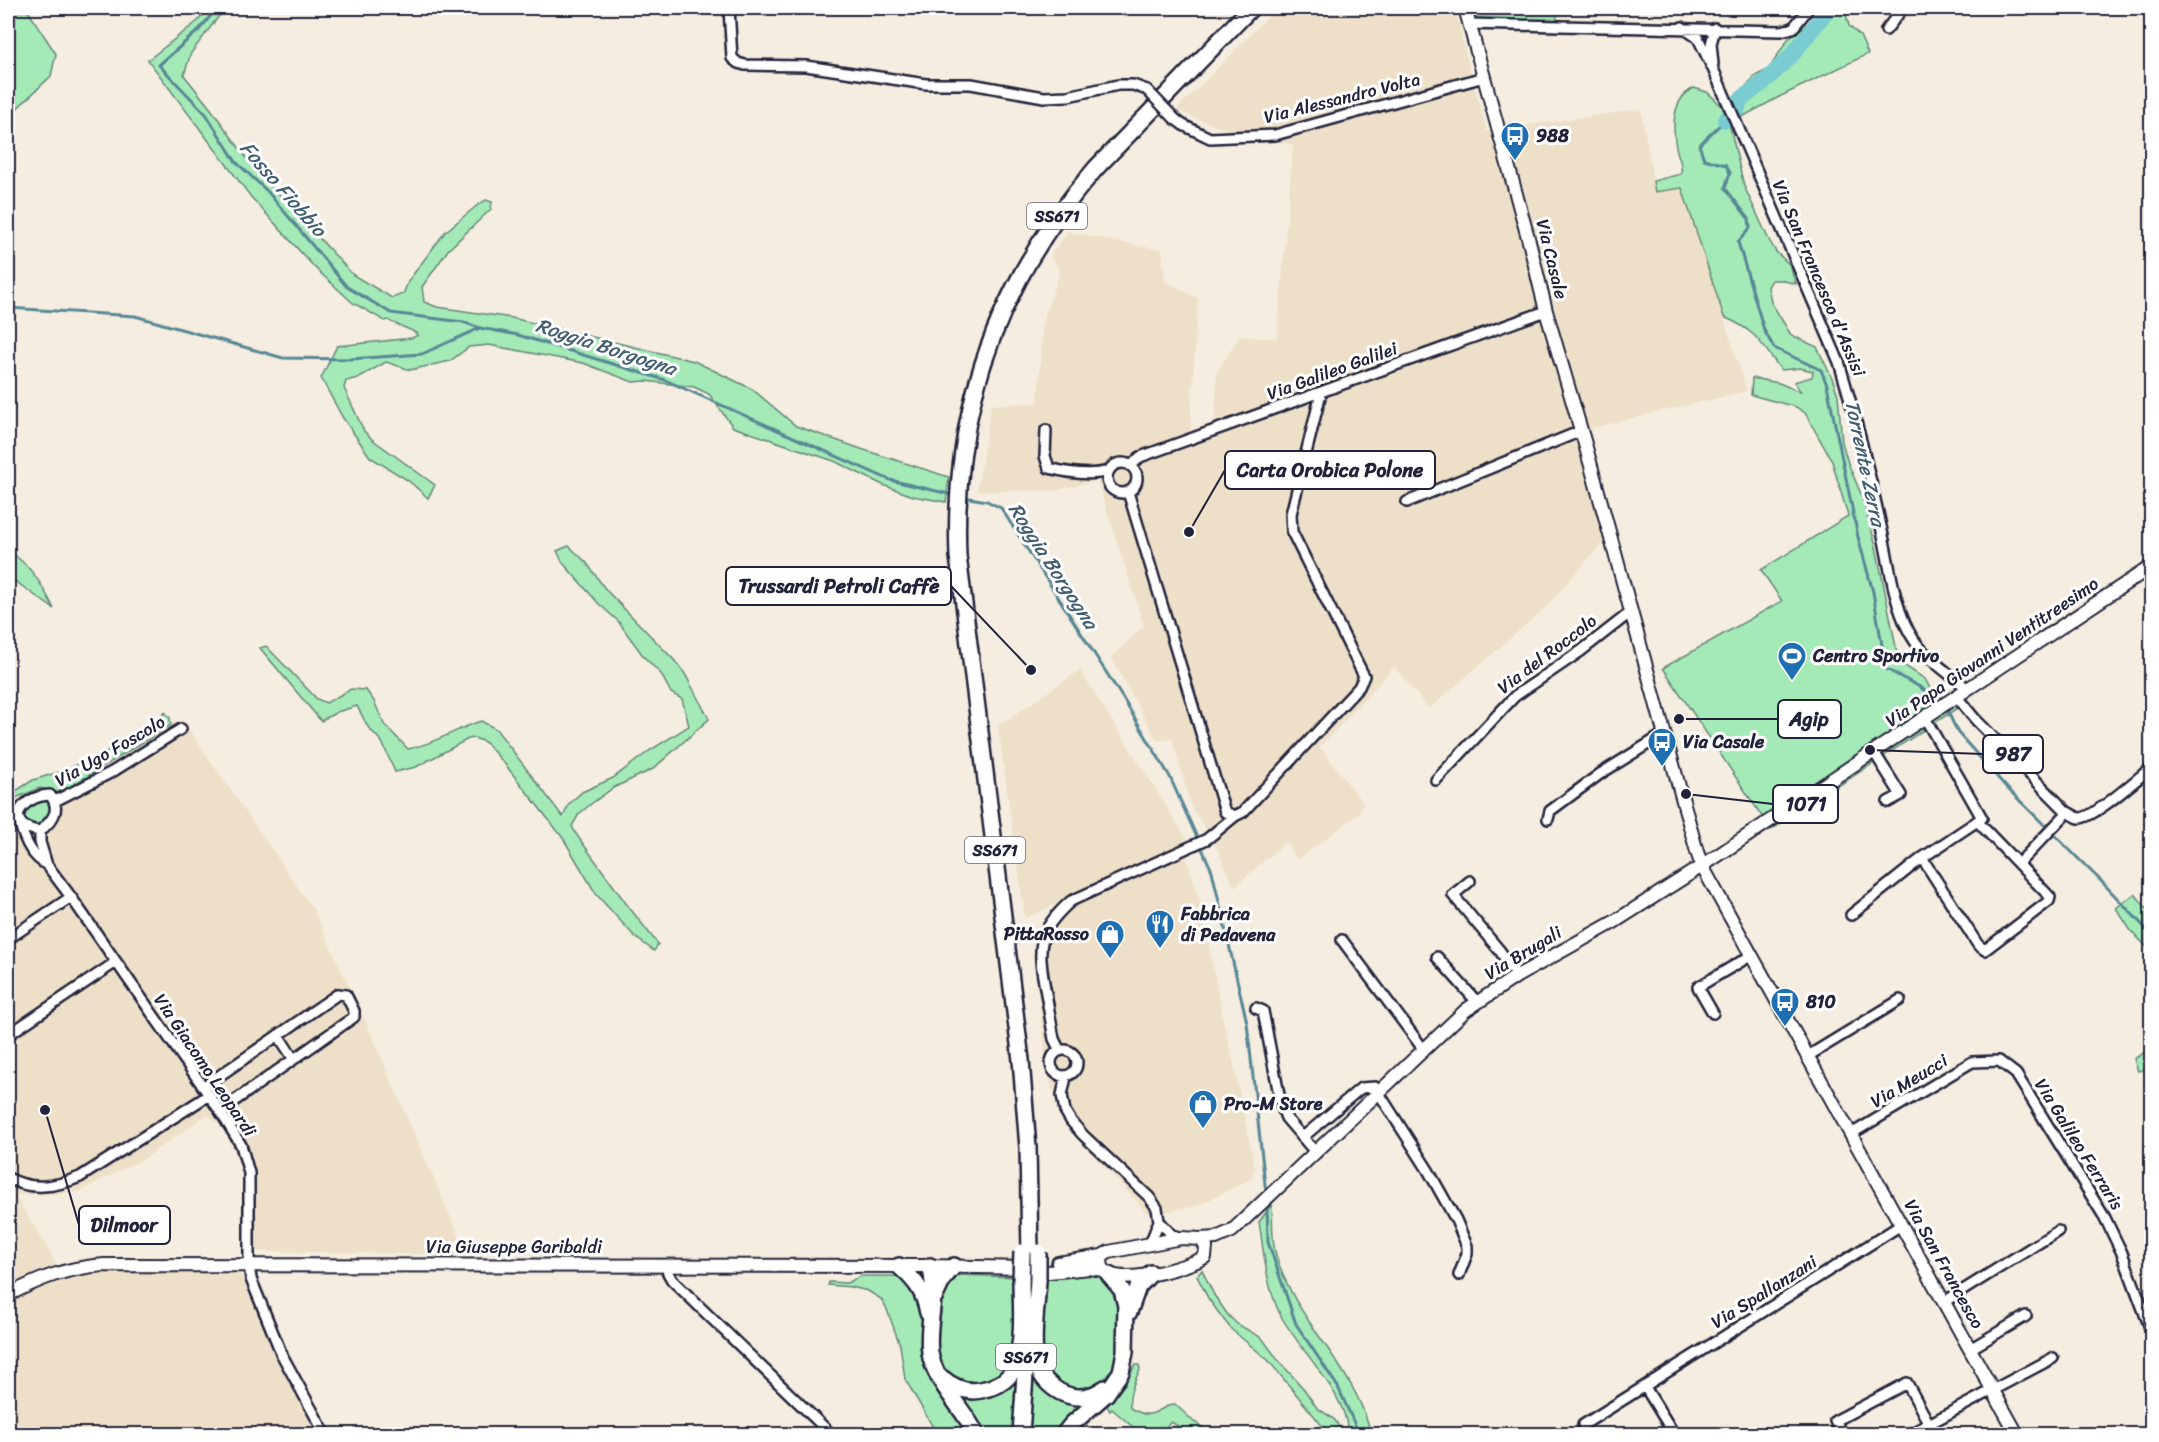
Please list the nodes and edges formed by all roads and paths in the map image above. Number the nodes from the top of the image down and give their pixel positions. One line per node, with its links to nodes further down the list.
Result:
1 (729, 8): 11 (street, Via Alessandro Volta, bridge)
2 (1251, 8): 88 (highway, SS671)
3 (1465, 8): 6 (street, Via Casale)
4 (1809, 8): 8 (street)
5 (1903, 8): 9 (street)
6 (1469, 24): 7 (street); 11 (street, Via Casale)
7 (1682, 27): 8 (street); 10 (street, Via San Francesco d'Assisi)
8 (1715, 28): 10 (street, Via San Francesco d'Assisi)
9 (1886, 30)
10 (1714, 71): 22 (street, Via San Francesco d'Assisi)
11 (1484, 77): 12 (street, Via Casale)
12 (1546, 311): 13 (street, Via Galileo Galilei); 15 (street, Via Casale)
13 (1321, 393): 16 (street, Via Galileo Galilei); 33 (street)
14 (1046, 430): 17 (street)
15 (1581, 431): 19 (street); 21 (street, Via Casale)
16 (1131, 466): 17 (street); 18 (street)
17 (1109, 471): 18 (street)
18 (1128, 492): 33 (street)
19 (1407, 501)
20 (2151, 566): 22 (street, Via Papa Giovanni Ventitreesimo)
21 (1631, 612): 26 (street, Via Casale); 29 (street, Via del Roccolo)
22 (1968, 689): 23 (street, Via Papa Giovanni Ventitreesimo)
23 (1955, 698): 24 (street, Via Papa Giovanni Ventitreesimo); 32 (street)
24 (1925, 718): 27 (street, Via Papa Giovanni Ventitreesimo); 35 (street)
25 (181, 729): 30 (street, Via Ugo Foscolo)
26 (1664, 734): 34 (street); 41 (street, Via Casale)
27 (1874, 752): 31 (street); 41 (street, Via Papa Giovanni Ventitreesimo)
28 (2151, 767): 32 (street)
29 (1436, 780)
30 (55, 801): 36 (street); 37 (street)
31 (1888, 802)
32 (2068, 812): 39 (street)
33 (1234, 816): 58 (street)
34 (1548, 819)
35 (1977, 821): 38 (street); 39 (street)
36 (20, 823): 37 (street); 40 (street, Via Giacomo Leopardi)
37 (40, 831): 40 (street, Via Giacomo Leopardi)
38 (1922, 858): 39 (street); 44 (street)
39 (2018, 864)
40 (47, 865): 43 (street, Via Giacomo Leopardi)
41 (1702, 866): 47 (street, Via Casale); 50 (street, Via Brugali)
42 (1470, 881): 50 (street)
43 (71, 897): 45 (street); 49 (street, Via Giacomo Leopardi)
44 (1851, 915)
45 (8, 939)
46 (1342, 940): 57 (street)
47 (1752, 956): 54 (street); 59 (street, Via San Francesco)
48 (1437, 957): 52 (street)
49 (116, 962): 55 (street); 63 (street, Via Giacomo Leopardi)
50 (1517, 976): 52 (street, Via Brugali)
51 (1900, 1000): 59 (street)
52 (1477, 1002): 57 (street, Via Brugali)
53 (1256, 1008): 67 (street)
54 (1713, 1013)
55 (8, 1035)
56 (278, 1035): 60 (street); 60 (street); 63 (street)
57 (1424, 1050): 64 (street, Via Brugali)
58 (1060, 1051): 62 (street); 62 (street)
59 (1808, 1056): 66 (street, Via San Francesco)
60 (293, 1058): 65 (street)
61 (1984, 1060): 66 (street, Via Meucci); 94 (street, Via Galileo Ferraris)
62 (1066, 1077): 71 (street)
63 (206, 1091): 65 (street, Via Giacomo Leopardi); 69 (street)
64 (1379, 1093): 67 (street); 68 (street, Via Brugali); 87 (street)
65 (220, 1111): 80 (street, Via Giacomo Leopardi)
66 (1851, 1134): 72 (street, Via San Francesco)
67 (1303, 1137): 68 (street)
68 (1316, 1153): 70 (street, Via Brugali)
69 (8, 1178)
70 (1259, 1207): 73 (street, Via Giuseppe Garibaldi)
71 (1159, 1221): 75 (street); 77 (street)
72 (1901, 1225): 91 (street, Via San Francesco); 99 (street, Via Spallanzani)
73 (1232, 1231): 76 (street, Via Giuseppe Garibaldi); 79 (street, Via Giuseppe Garibaldi)
74 (2058, 1231): 91 (street)
75 (1181, 1238): 76 (street, Via Giuseppe Garibaldi); 77 (street, Via Giuseppe Garibaldi)
76 (1201, 1239): 79 (street)
77 (1150, 1244): 78 (street, Via Giuseppe Garibaldi)
78 (1102, 1256): 85 (street); 88 (street, Via Giuseppe Garibaldi)
79 (1205, 1257): 86 (street, Via Giuseppe Garibaldi)
80 (249, 1264): 81 (street, Via Giuseppe Garibaldi); 90 (street, Via Giuseppe Garibaldi); 103 (street, Via Giacomo Leopardi)
81 (666, 1265): 82 (street, Via Giuseppe Garibaldi); 104 (street)
82 (898, 1266): 83 (street, Via Giuseppe Garibaldi); 89 (highway)
83 (930, 1266): 84 (street, Via Giuseppe Garibaldi); 89 (highway)
84 (954, 1266): 88 (street, Via Giuseppe Garibaldi); 89 (highway)
85 (1106, 1273): 86 (street, Via Giuseppe Garibaldi); 88 (street, Via Giuseppe Garibaldi); 93 (highway)
86 (1151, 1274): 93 (highway)
87 (1459, 1275)
88 (1029, 1277): 97 (highway); 98 (highway); 106 (highway, SS671)
89 (928, 1294): 97 (highway)
90 (8, 1295)
91 (1944, 1302): 95 (street, Via San Francesco)
92 (2026, 1316): 95 (street)
93 (1127, 1321): 98 (highway)
94 (2151, 1333)
95 (1970, 1349): 100 (street, Via San Francesco)
96 (2053, 1358): 100 (street)
97 (938, 1374): 105 (highway)
98 (1113, 1384): 107 (highway)
99 (1645, 1387): 102 (street, Via Spallanzani); 108 (street)
100 (1992, 1390): 101 (street); 111 (street, Via San Francesco)
101 (1929, 1424): 109 (street); 110 (street)
102 (1583, 1425)
103 (325, 1434)
104 (831, 1434)
105 (975, 1434)
106 (1021, 1434)
107 (1064, 1434)
108 (1674, 1434)
109 (1842, 1434)
110 (1910, 1434)
111 (2017, 1434)

